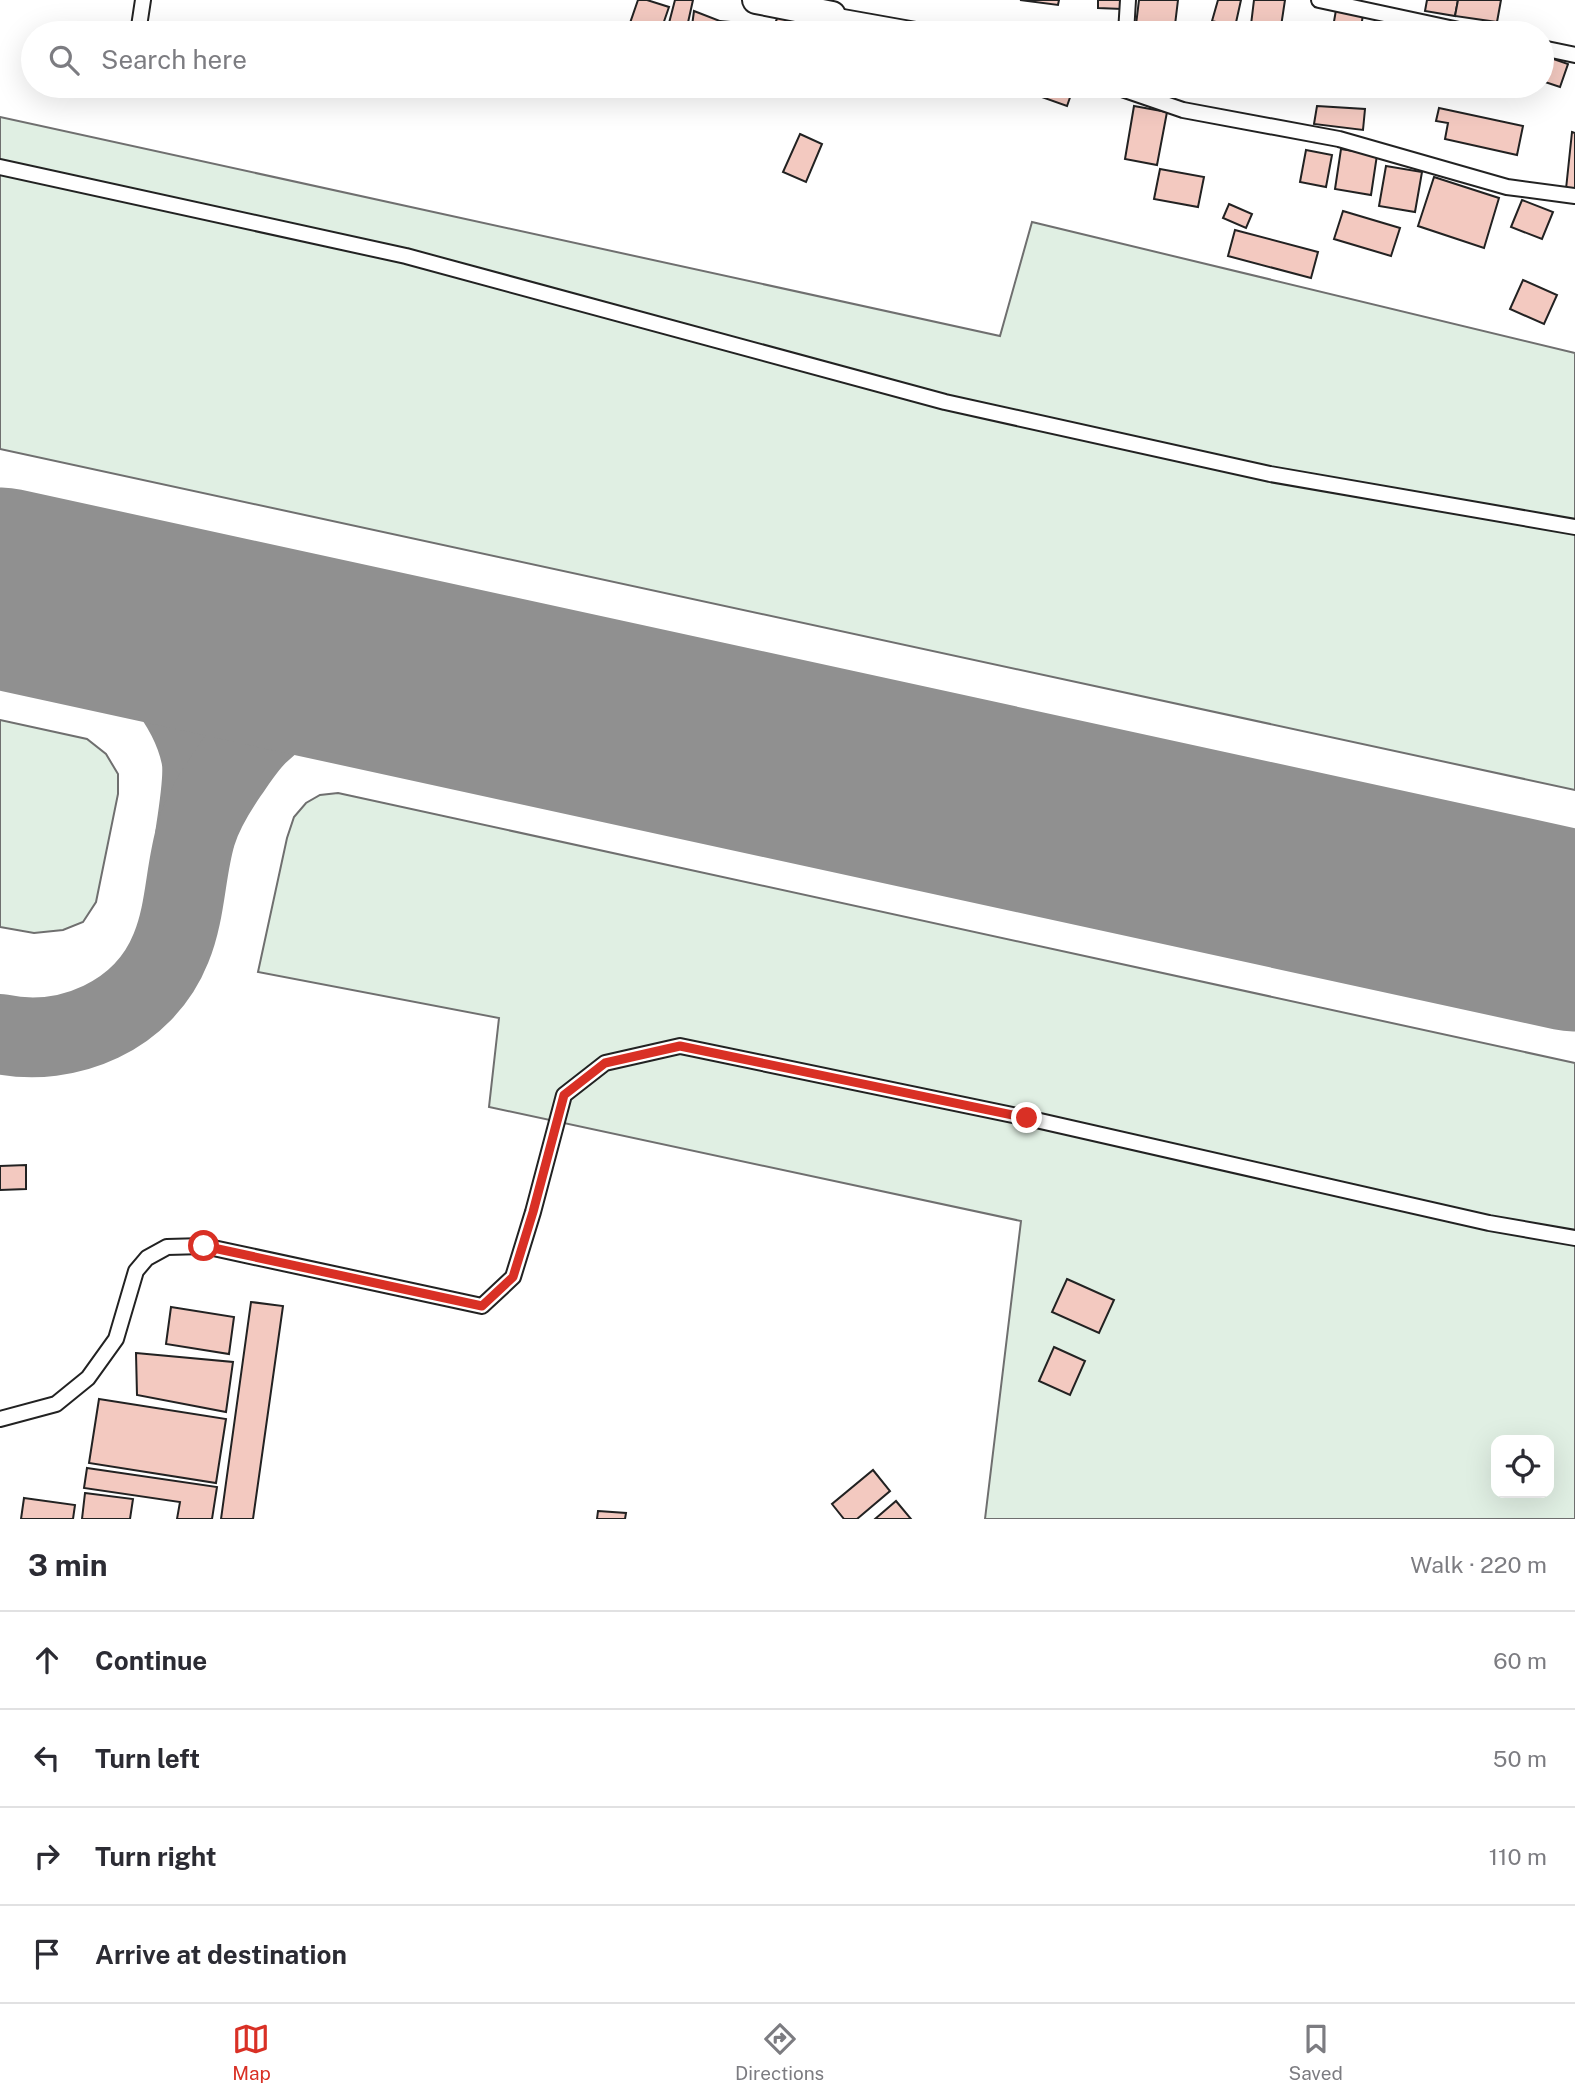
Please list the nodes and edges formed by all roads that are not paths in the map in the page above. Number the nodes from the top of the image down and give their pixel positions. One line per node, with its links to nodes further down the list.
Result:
1 (143, 0): 6 (lane)
2 (755, 0): 5 (street)
3 (1128, 0): 8 (lane)
4 (1319, 0): 9 (lane)
5 (832, 15): 7 (lane)
6 (140, 21)
7 (866, 21)
8 (1127, 21)
9 (1417, 21)
10 (1554, 51): 11 (lane)
11 (1575, 55)
12 (1150, 98): 14 (lane)
13 (0, 167): 15 (lane)
14 (1575, 196)
15 (1575, 527)
16 (1575, 1238): 17 (lane)
17 (0, 1419)

